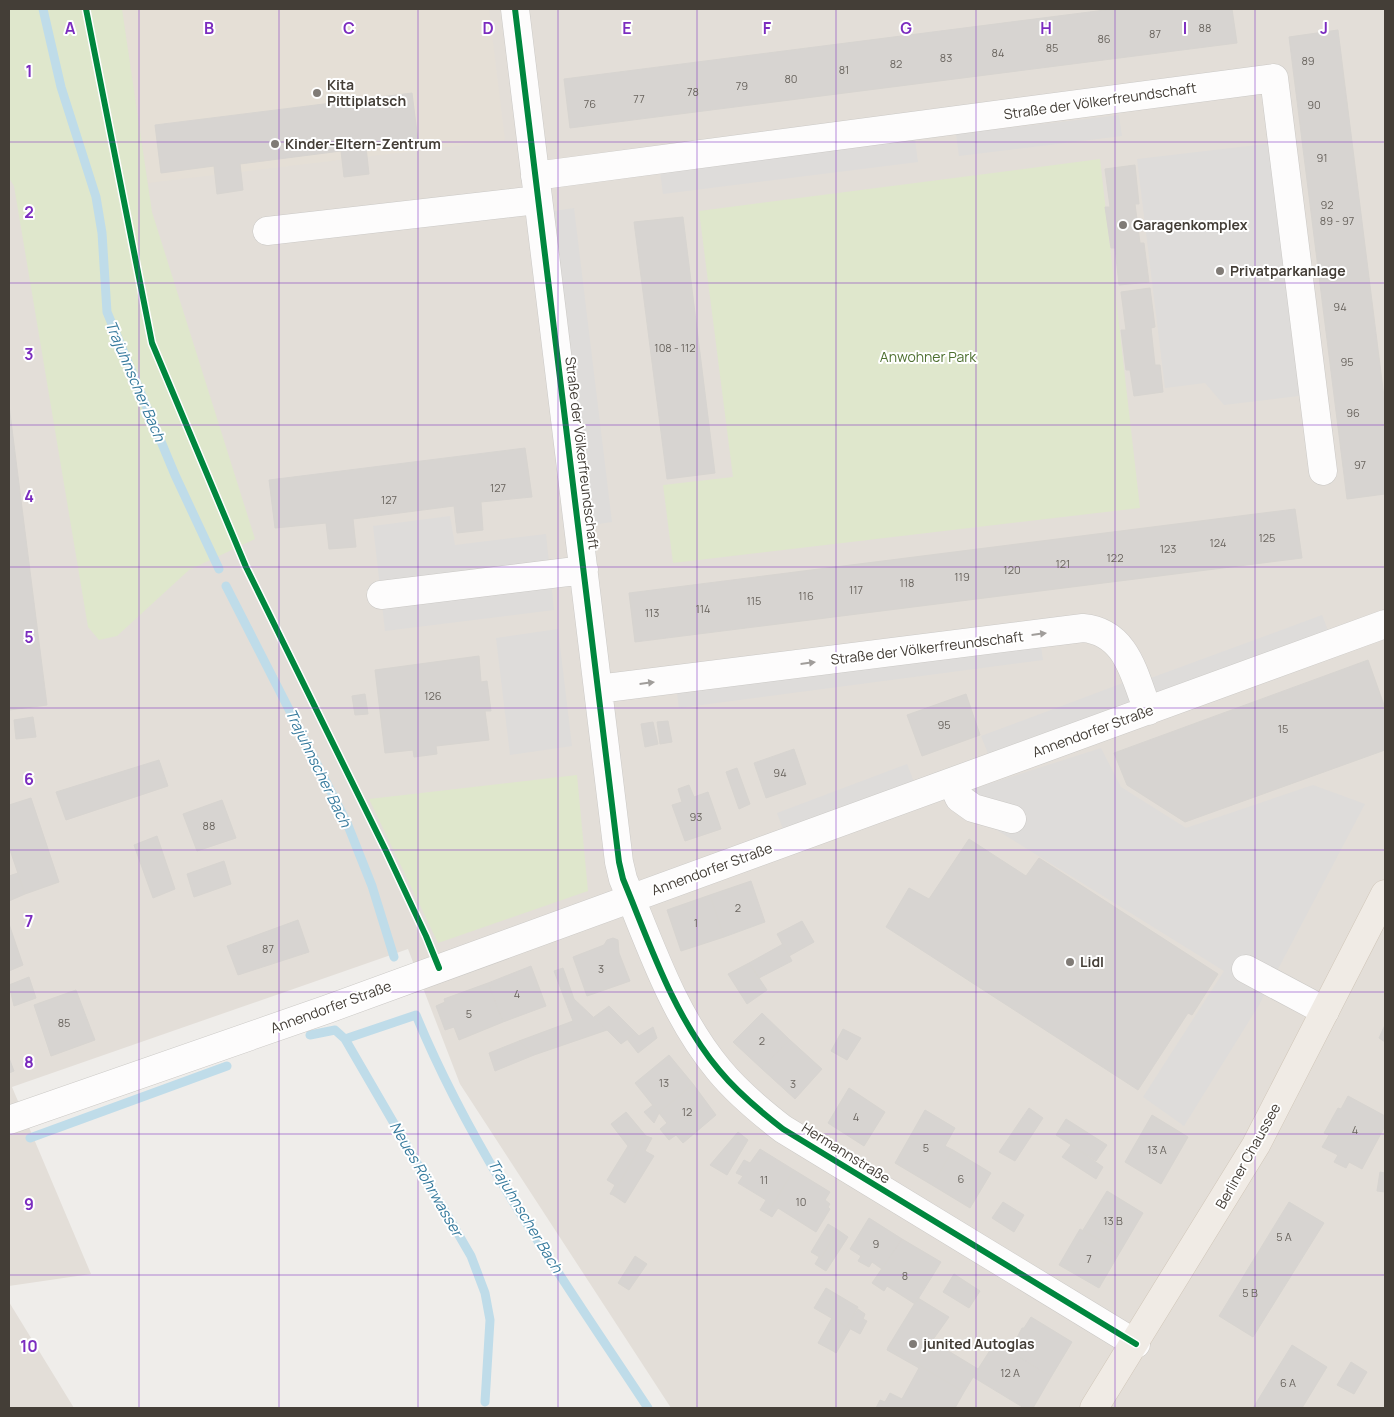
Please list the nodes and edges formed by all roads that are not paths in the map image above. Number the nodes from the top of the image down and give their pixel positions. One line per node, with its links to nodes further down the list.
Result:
1 (515, 9): 2 (street, Straße der Völkerfreundschaft)
2 (536, 188): 3 (street); 4 (street, Straße der Völkerfreundschaft); 5 (street, Straße der Völkerfreundschaft)
3 (267, 232)
4 (1323, 471)
5 (584, 570): 6 (street); 8 (street, Straße der Völkerfreundschaft)
6 (381, 595)
7 (1385, 624): 9 (street, Annendorfer Straße)
8 (598, 689): 9 (street, Straße der Völkerfreundschaft, one-way to 9); 13 (street, Straße der Völkerfreundschaft)
9 (1148, 711): 10 (street, Annendorfer Straße)
10 (952, 782): 11 (street); 13 (street, Annendorfer Straße)
11 (1012, 818)
12 (1385, 894): 15 (main road, Berliner Chaussee)
13 (631, 898): 16 (street, Annendorfer Straße); 17 (street, Hermannstraße)
14 (1246, 969): 15 (street)
15 (1325, 1011): 17 (main road, Berliner Chaussee)
16 (9, 1120)
17 (1136, 1344): 18 (main road, Berliner Chaussee)
18 (1094, 1408)

